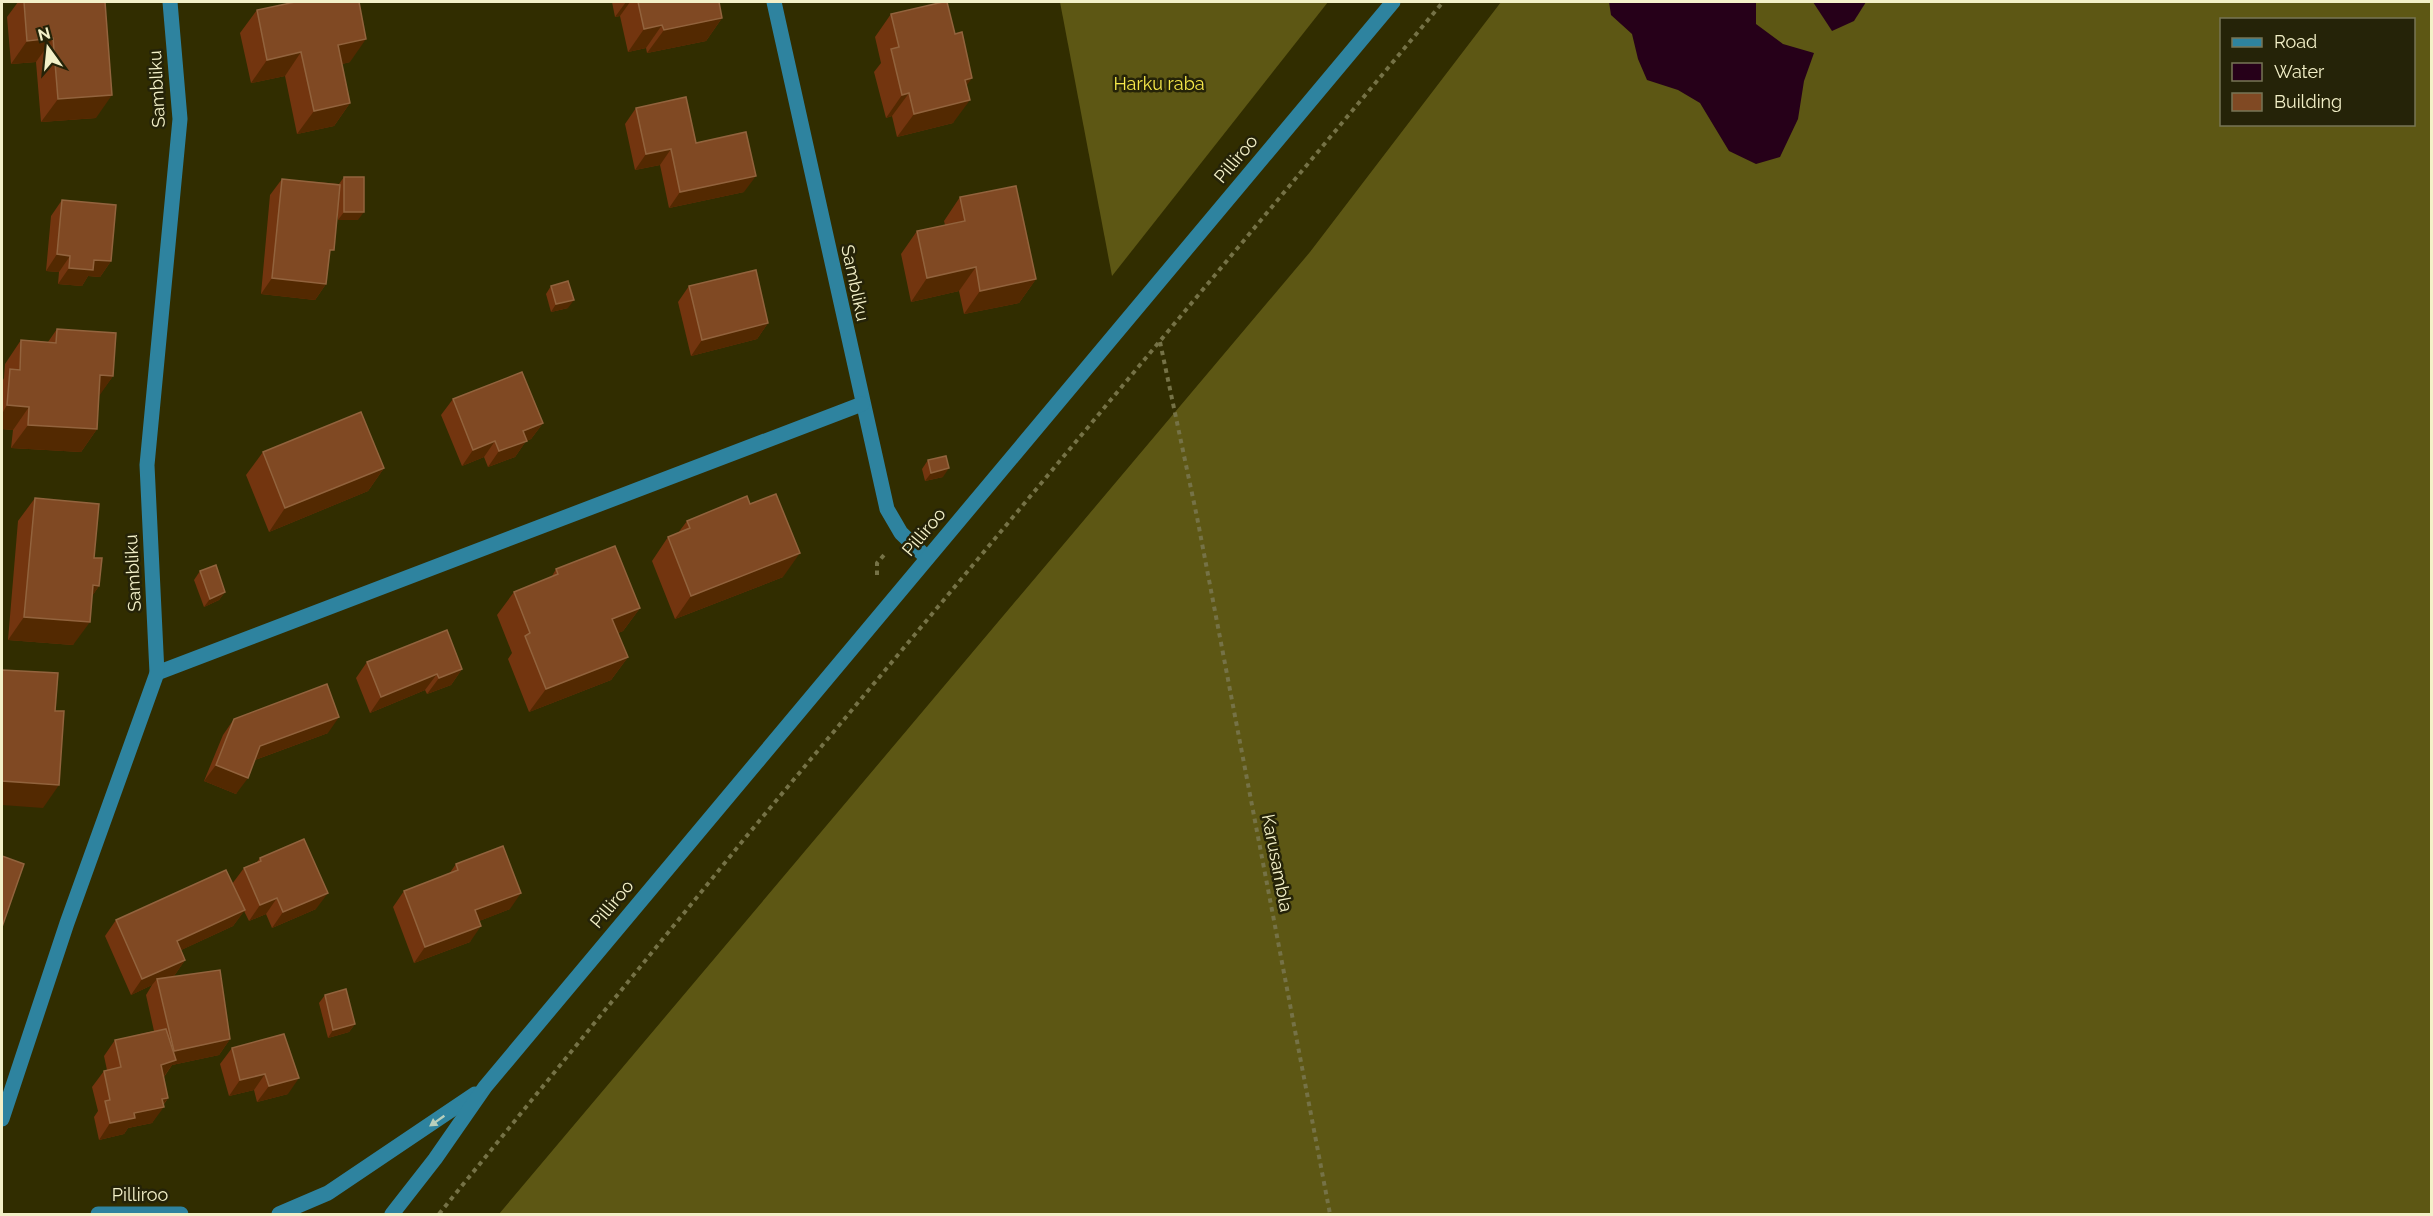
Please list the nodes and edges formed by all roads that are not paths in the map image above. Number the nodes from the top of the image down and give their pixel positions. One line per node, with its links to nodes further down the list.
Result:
1 (170, 2): 6 (street, Sambliku)
2 (774, 2): 4 (street, Sambliku)
3 (1393, 2): 5 (street, Pilliroo)
4 (862, 404): 5 (street, Sambliku); 6 (street)
5 (927, 558): 7 (street, Pilliroo)
6 (158, 674): 8 (street, Sambliku)
7 (484, 1087): 11 (street, Pilliroo, one-way to 11); 12 (street, Pilliroo)
8 (2, 1119)
9 (98, 1215): 10 (street, Pilliroo)
10 (181, 1215)
11 (279, 1215)
12 (392, 1215)

